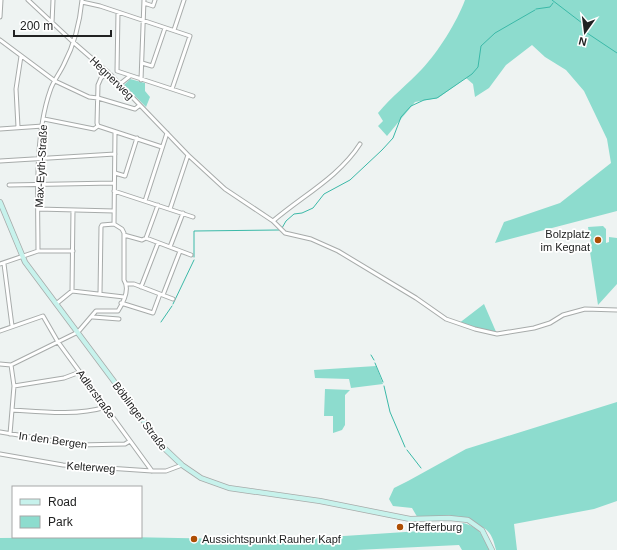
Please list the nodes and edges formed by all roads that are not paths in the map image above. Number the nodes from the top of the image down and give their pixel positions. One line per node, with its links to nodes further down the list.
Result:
1 (1, 0): 9 (street)
2 (28, 0): 11 (street, Hegnerweg)
3 (53, 0): 11 (street)
4 (155, 0): 7 (street)
5 (184, 0): 13 (street)
6 (82, 1): 8 (street); 15 (street, Max-Eyth-Straße)
7 (144, 1): 10 (street)
8 (118, 12): 10 (street); 19 (street)
9 (0, 17)
10 (143, 21): 12 (street); 17 (street)
11 (52, 23): 15 (street, Hegnerweg)
12 (165, 28): 13 (street); 17 (street)
13 (174, 30): 23 (street)
14 (0, 40): 16 (street)
15 (73, 42): 18 (street, Hegnerweg); 21 (street, Max-Eyth-Straße)
16 (21, 56): 21 (street); 30 (street)
17 (142, 63): 20 (street)
18 (108, 72): 22 (street, Hegnerweg); 25 (street)
19 (130, 76): 20 (street); 22 (street)
20 (141, 80): 23 (street)
21 (55, 81): 25 (street); 27 (street, Max-Eyth-Straße)
22 (120, 84): 26 (street, Hegnerweg)
23 (172, 89): 24 (street)
24 (192, 96)
25 (98, 98): 26 (street); 29 (street)
26 (140, 105): 33 (street, Hegnerweg)
27 (44, 119): 28 (street, Max-Eyth-Straße); 29 (street)
28 (43, 126): 30 (street); 39 (street, Max-Eyth-Straße)
29 (98, 126): 32 (street)
30 (18, 127): 31 (street)
31 (0, 129)
32 (115, 132): 34 (street); 37 (street)
33 (167, 133): 36 (street); 38 (street, Hegnerweg)
34 (137, 138): 36 (street); 41 (street)
35 (360, 144): 56 (street)
36 (162, 147): 46 (street)
37 (115, 154): 39 (street); 41 (street)
38 (188, 155): 50 (street); 56 (street, Hegnerweg)
39 (39, 158): 40 (street); 42 (street, Max-Eyth-Straße)
40 (0, 161)
41 (114, 173): 43 (street)
42 (39, 183): 43 (street); 44 (street); 49 (street, Max-Eyth-Straße)
43 (114, 183): 45 (street)
44 (9, 185)
45 (114, 191): 46 (street); 53 (street)
46 (145, 201): 48 (street)
47 (0, 202): 52 (main road, Böblinger Straße)
48 (158, 205): 50 (street); 59 (street)
49 (38, 209): 51 (street); 62 (street, Max-Eyth-Straße)
50 (170, 209): 54 (street)
51 (73, 210): 53 (street); 63 (street)
52 (2, 211): 66 (main road, Böblinger Straße)
53 (114, 211): 57 (street)
54 (183, 213): 55 (street); 61 (street)
55 (193, 217)
56 (273, 221): 77 (street, Hegnerweg)
57 (114, 224): 58 (street); 71 (street)
58 (124, 235): 59 (street); 68 (street)
59 (146, 238): 60 (street)
60 (158, 242): 61 (street); 69 (street)
61 (170, 247): 64 (street)
62 (38, 251): 63 (street); 66 (street)
63 (72, 251): 70 (street)
64 (180, 251): 65 (street); 72 (street)
65 (191, 255)
66 (22, 258): 67 (street); 76 (main road, Böblinger Straße)
67 (2, 264): 80 (street)
68 (127, 284): 69 (street); 73 (street)
69 (141, 287): 72 (street)
70 (72, 291): 71 (street); 76 (street)
71 (100, 294): 73 (street)
72 (162, 295): 74 (street); 75 (street)
73 (124, 297): 75 (street)
74 (174, 299)
75 (121, 303): 82 (street)
76 (56, 304): 82 (main road, Böblinger Straße)
77 (617, 310)
78 (93, 317): 79 (street)
79 (119, 319)
80 (12, 326): 81 (street); 83 (street, Adlerstraße)
81 (0, 331)
82 (78, 332): 83 (street); 94 (main road, Böblinger Straße)
83 (58, 342): 85 (street); 86 (street, Adlerstraße)
84 (0, 364): 85 (street)
85 (11, 365): 87 (street)
86 (80, 372): 87 (street); 88 (street, Adlerstraße)
87 (14, 386): 89 (street)
88 (106, 407): 89 (street); 92 (street, Adlerstraße)
89 (12, 410): 91 (street)
90 (0, 432): 91 (street, In den Bergen)
91 (10, 434): 92 (street, In den Bergen)
92 (130, 441): 95 (street, Adlerstraße)
93 (0, 454): 95 (street, Kelterweg)
94 (182, 465): 95 (street, Kelterweg); 96 (main road, Böblinger Straße)
95 (152, 471)
96 (492, 550)

